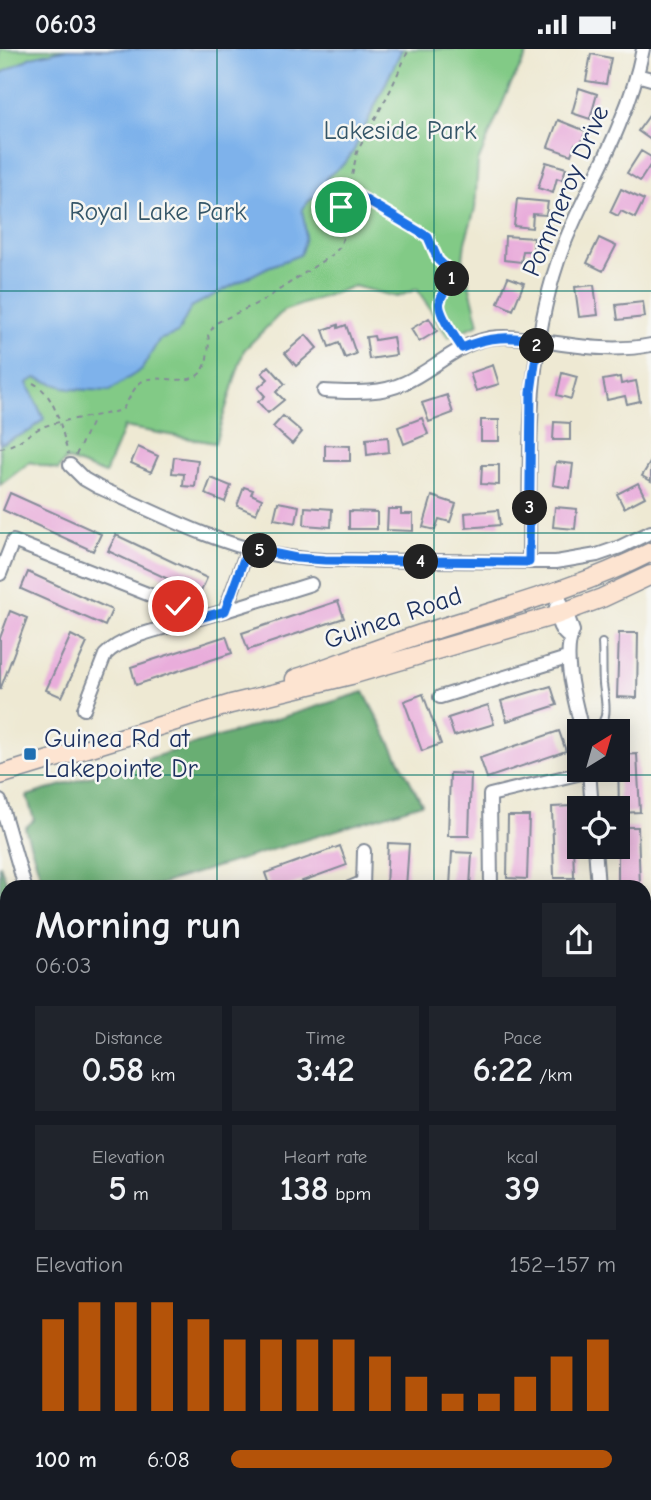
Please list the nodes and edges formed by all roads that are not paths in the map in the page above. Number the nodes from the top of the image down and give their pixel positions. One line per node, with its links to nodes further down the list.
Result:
1 (643, 49): 2 (street, Pommeroy Drive)
2 (637, 75): 3 (street); 4 (street, Pommeroy Drive)
3 (651, 79)
4 (538, 341): 5 (street); 6 (street); 11 (street, Pommeroy Drive)
5 (651, 345)
6 (324, 391)
7 (71, 465): 9 (street)
8 (651, 531): 11 (street)
9 (248, 548): 11 (street); 16 (street)
10 (651, 552): 15 (main road, Guinea Road)
11 (529, 562)
12 (0, 575): 18 (street)
13 (651, 575): 17 (main road, Guinea Road)
14 (311, 584): 16 (street)
15 (556, 593): 17 (street); 22 (main road, Guinea Road)
16 (225, 611): 18 (street)
17 (561, 613): 20 (street); 22 (main road, Guinea Road)
18 (200, 618): 23 (street)
19 (602, 643): 25 (lane)
20 (567, 658): 21 (street); 24 (street)
21 (440, 697)
22 (231, 704): 26 (main road, Guinea Road)
23 (84, 709)
24 (580, 719)
25 (606, 719)
26 (0, 775)
27 (567, 776): 33 (street)
28 (0, 801): 31 (street)
29 (363, 851): 32 (street)
30 (596, 859): 34 (street)
31 (23, 880)
32 (363, 880)
33 (491, 880)
34 (597, 880)

